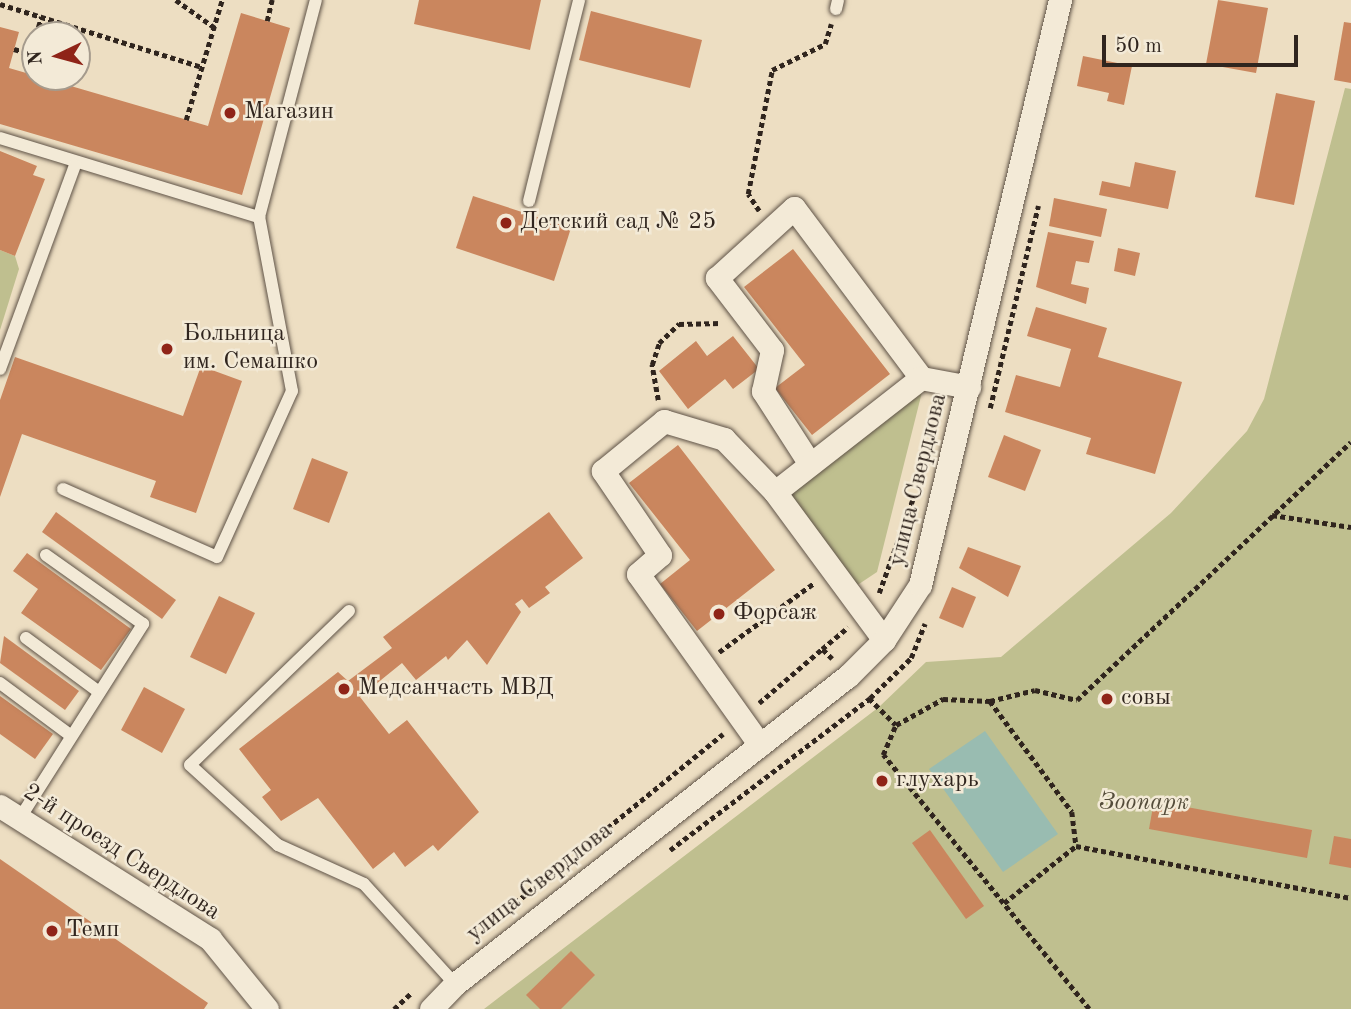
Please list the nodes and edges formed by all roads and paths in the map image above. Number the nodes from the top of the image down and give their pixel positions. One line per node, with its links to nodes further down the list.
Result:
1 (176, 0): 12 (path)
2 (222, 0): 12 (path)
3 (272, 0): 11 (path)
4 (316, 0): 20 (lane)
5 (579, 0): 19 (lane)
6 (1059, 0): 25 (street, улица Свердлова)
7 (0, 5): 9 (path)
8 (837, 5): 21 (path)
9 (41, 17): 10 (path); 15 (path)
10 (40, 21)
11 (267, 21)
12 (214, 27): 15 (path)
13 (14, 49): 14 (path)
14 (21, 51)
15 (202, 66): 16 (path)
16 (186, 120)
17 (0, 138): 18 (lane)
18 (75, 165): 20 (lane); 23 (lane)
19 (528, 201)
20 (259, 217): 29 (lane)
21 (771, 229): 22 (street); 24 (street)
22 (750, 321): 26 (path); 28 (street)
23 (0, 369)
24 (921, 378): 25 (street); 28 (street)
25 (969, 387): 37 (street, улица Свердлова)
26 (664, 421): 30 (street); 39 (street)
27 (1351, 442): 31 (path)
28 (810, 464): 30 (street)
29 (63, 489)
30 (775, 492): 34 (street)
31 (1271, 515): 32 (path); 43 (path)
32 (1351, 527)
33 (46, 555): 41 (lane)
34 (831, 570): 37 (street); 39 (path)
35 (349, 611): 54 (lane)
36 (26, 638): 41 (lane)
37 (884, 640): 47 (street, улица Свердлова)
38 (822, 649): 44 (path)
39 (702, 664): 44 (street)
40 (0, 683): 46 (lane)
41 (99, 692): 46 (lane)
42 (870, 698): 45 (path)
43 (990, 701): 45 (path); 50 (path)
44 (739, 721): 47 (street); 53 (path)
45 (896, 725): 52 (path)
46 (70, 735): 49 (lane)
47 (760, 745): 55 (street, улица Свердлова)
48 (0, 806): 49 (street, 2-й проезд Свердлова)
49 (20, 818): 56 (street, 2-й проезд Свердлова)
50 (1076, 846): 51 (path); 52 (path)
51 (1351, 898)
52 (1004, 903): 59 (path)
53 (504, 912)
54 (440, 964): 55 (lane); 57 (path)
55 (455, 984): 58 (street, улица Свердлова)
56 (267, 1009)
57 (394, 1009)
58 (430, 1009)
59 (1089, 1009)

